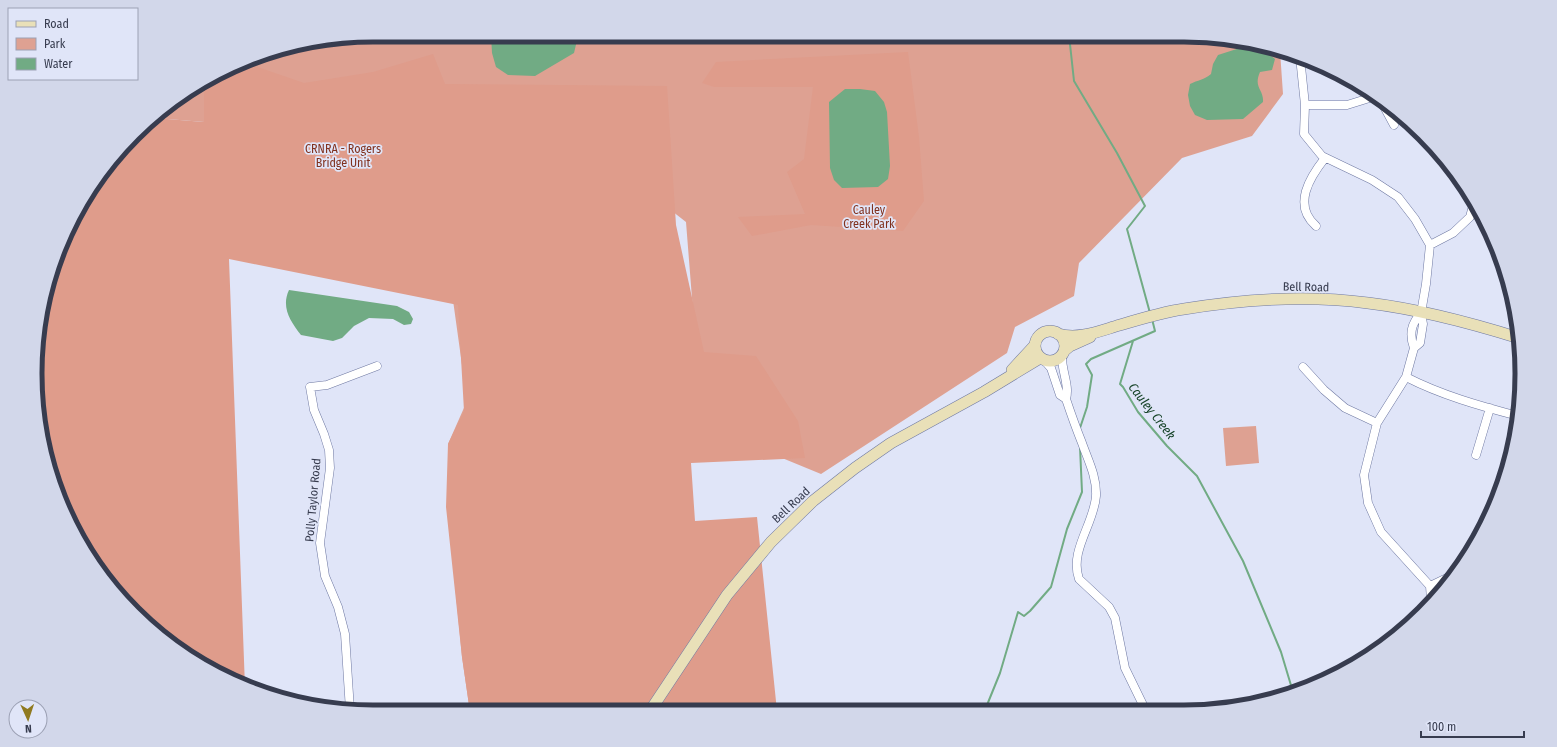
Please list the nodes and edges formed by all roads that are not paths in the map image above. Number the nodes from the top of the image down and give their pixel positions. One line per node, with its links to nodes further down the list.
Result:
1 (1301, 64): 3 (street)
2 (1368, 98): 3 (street)
3 (1305, 105): 6 (street)
4 (1387, 113): 5 (street)
5 (1394, 125)
6 (1325, 158): 8 (street); 9 (street)
7 (1472, 210): 9 (street)
8 (1316, 226)
9 (1430, 245): 10 (street)
10 (1421, 313): 12 (street, Bell Road); 13 (street, Bell Road); 19 (street)
11 (1058, 334): 12 (street, Bell Road); 14 (street, Bell Road); 15 (street)
12 (1093, 334): 15 (street, Bell Road)
13 (1513, 336)
14 (1035, 345): 16 (street); 20 (street, Bell Road)
15 (1063, 353): 16 (street, Bell Road); 21 (street)
16 (1042, 359): 20 (street, Bell Road); 21 (street)
17 (377, 366): 29 (street, Polly Taylor Road)
18 (1303, 367): 24 (street)
19 (1406, 377): 22 (street); 24 (street)
20 (1005, 378): 30 (street, Bell Road)
21 (1066, 399): 31 (street)
22 (1490, 408): 23 (street); 25 (street)
23 (1512, 414)
24 (1377, 423): 27 (street)
25 (1476, 455)
26 (1442, 580): 27 (street)
27 (1430, 586): 28 (street)
28 (1431, 595)
29 (350, 704)
30 (654, 705)
31 (1143, 705)

